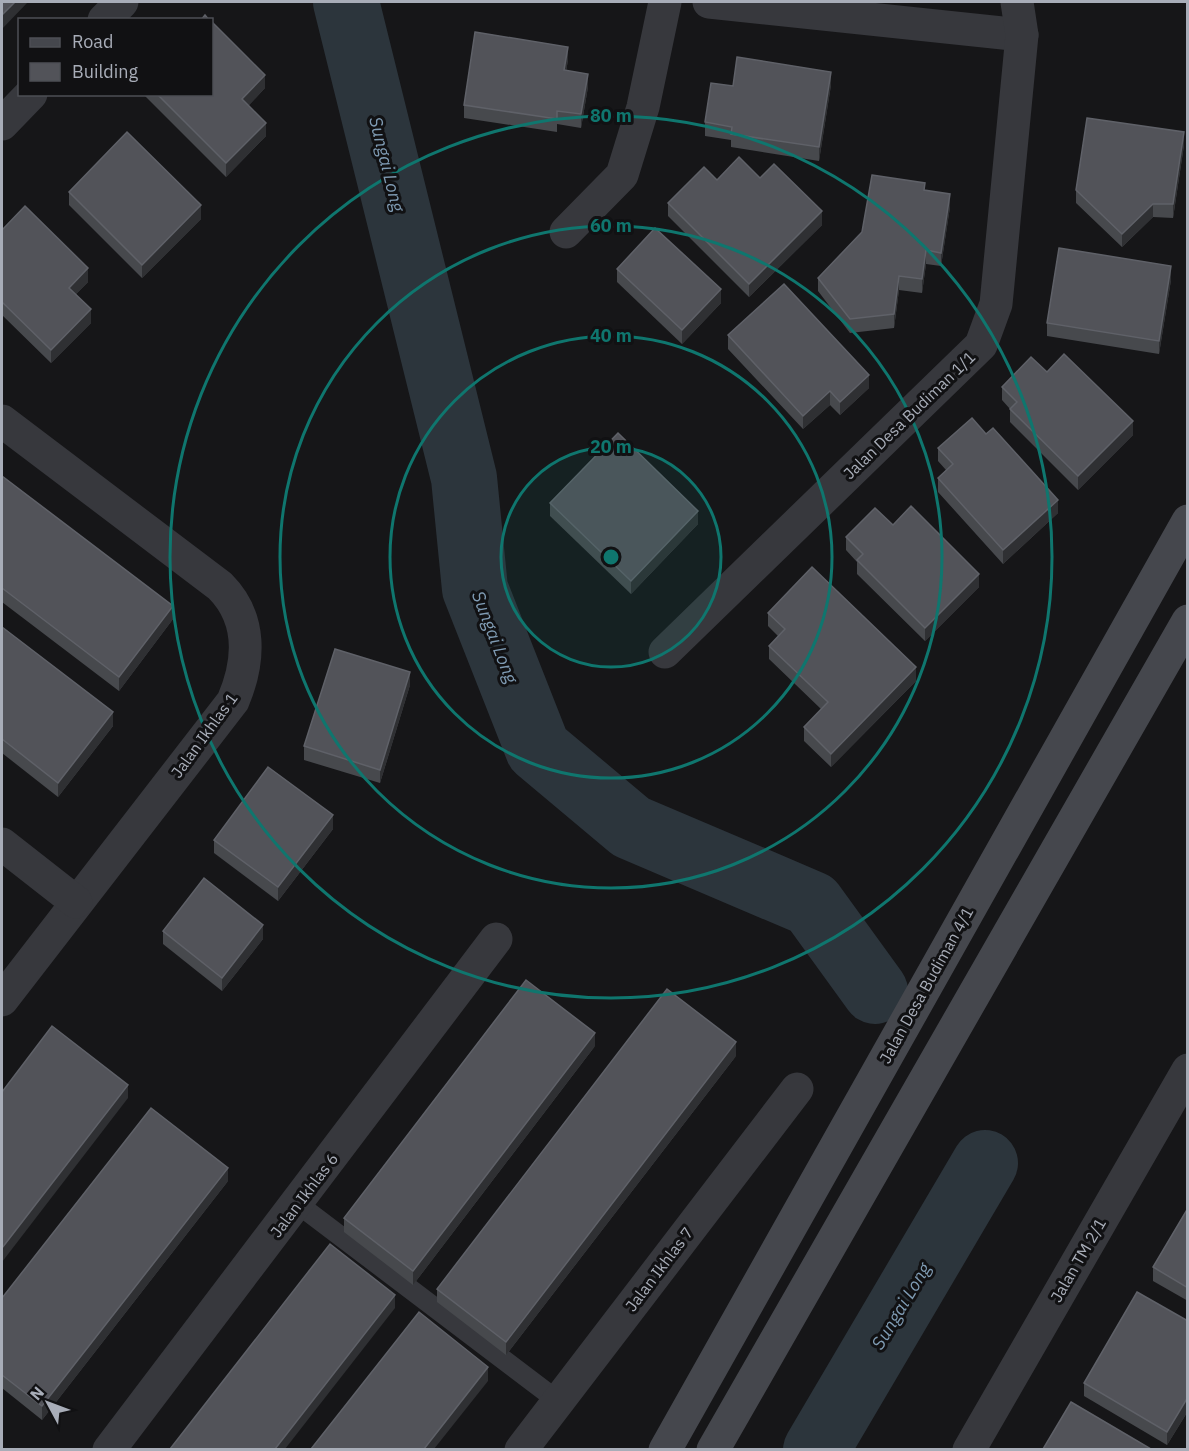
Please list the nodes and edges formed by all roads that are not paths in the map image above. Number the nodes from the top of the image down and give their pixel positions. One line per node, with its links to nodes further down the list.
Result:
1 (122, 2): 5 (street)
2 (665, 2): 9 (street)
3 (709, 2): 6 (street)
4 (1017, 2): 6 (street, Jalan Desa Budiman 1/1)
5 (106, 18)
6 (1022, 35): 13 (street, Jalan Desa Budiman 1/1)
7 (28, 96): 8 (street)
8 (2, 124)
9 (566, 232)
10 (2, 421): 15 (street, Jalan Ikhlas 1)
11 (1188, 521): 24 (street, Jalan Desa Budiman 4/1)
12 (1188, 621): 25 (street)
13 (665, 652)
14 (2, 844): 15 (street)
15 (76, 902): 17 (street, Jalan Ikhlas 1)
16 (496, 939): 20 (street, Jalan Ikhlas 6)
17 (2, 1000)
18 (1188, 1070): 26 (street, Jalan TM 2/1)
19 (797, 1089): 21 (street, Jalan Ikhlas 7)
20 (298, 1204): 21 (lane); 22 (street, Jalan Ikhlas 6)
21 (558, 1401): 23 (street, Jalan Ikhlas 7)
22 (109, 1449)
23 (521, 1449)
24 (664, 1449)
25 (712, 1449)
26 (969, 1449)

